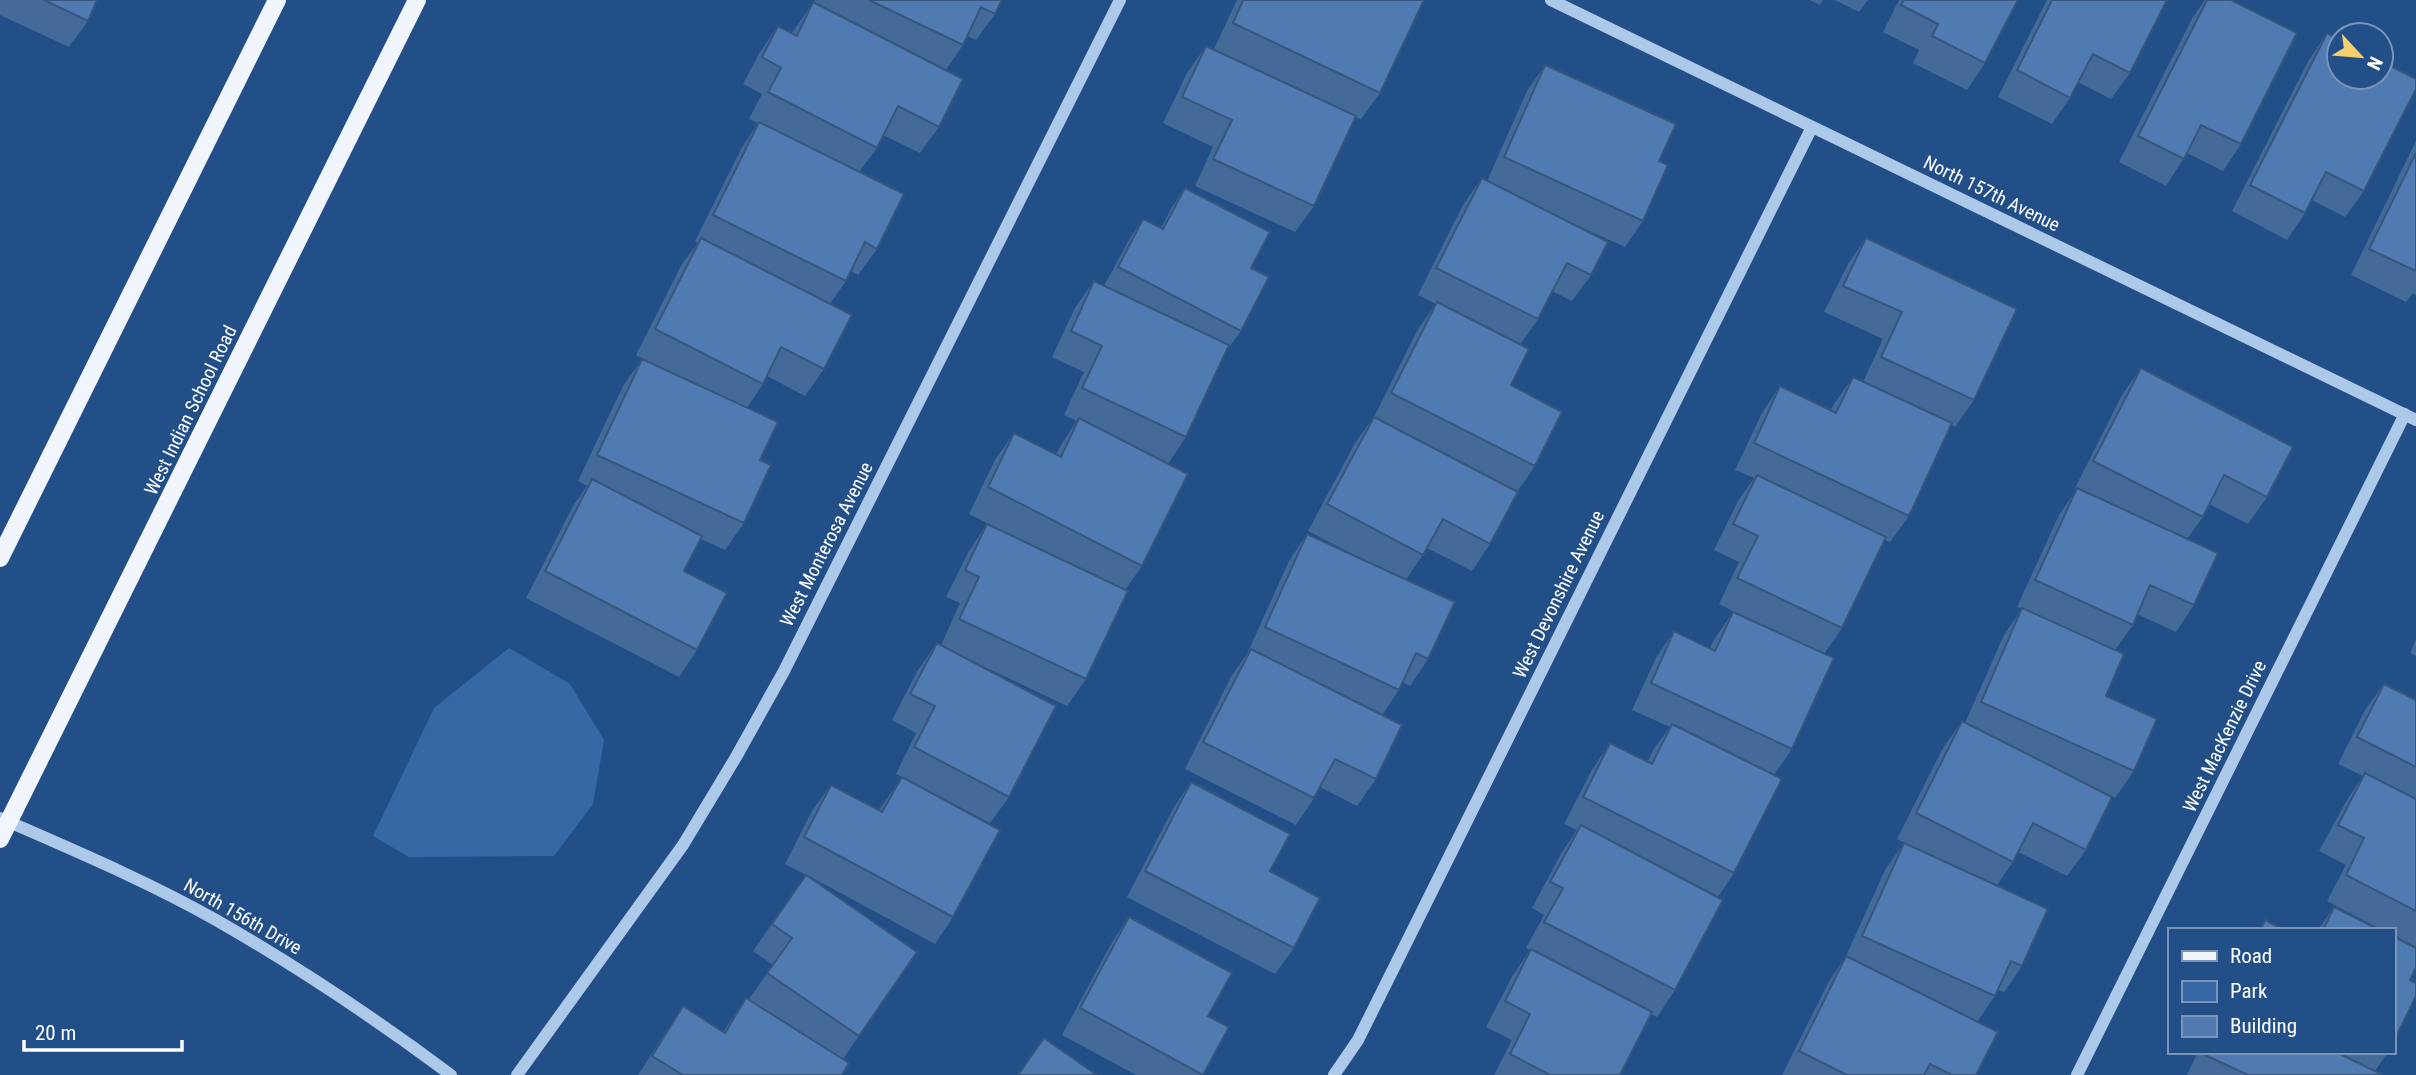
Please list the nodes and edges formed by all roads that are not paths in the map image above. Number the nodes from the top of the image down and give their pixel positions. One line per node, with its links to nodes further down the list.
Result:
1 (277, 0): 7 (main road)
2 (417, 0): 8 (main road, West Indian School Road)
3 (1120, 0): 11 (street, West Monterosa Avenue)
4 (1551, 0): 5 (street, North 157th Avenue)
5 (1812, 127): 6 (street, North 157th Avenue); 12 (street, West Devonshire Avenue)
6 (2410, 417): 13 (street, West MacKenzie Drive)
7 (0, 558)
8 (4, 819): 9 (main road, West Indian School Road); 10 (street, North 156th Drive)
9 (0, 839)
10 (451, 1075)
11 (517, 1075)
12 (1334, 1075)
13 (2077, 1075)

